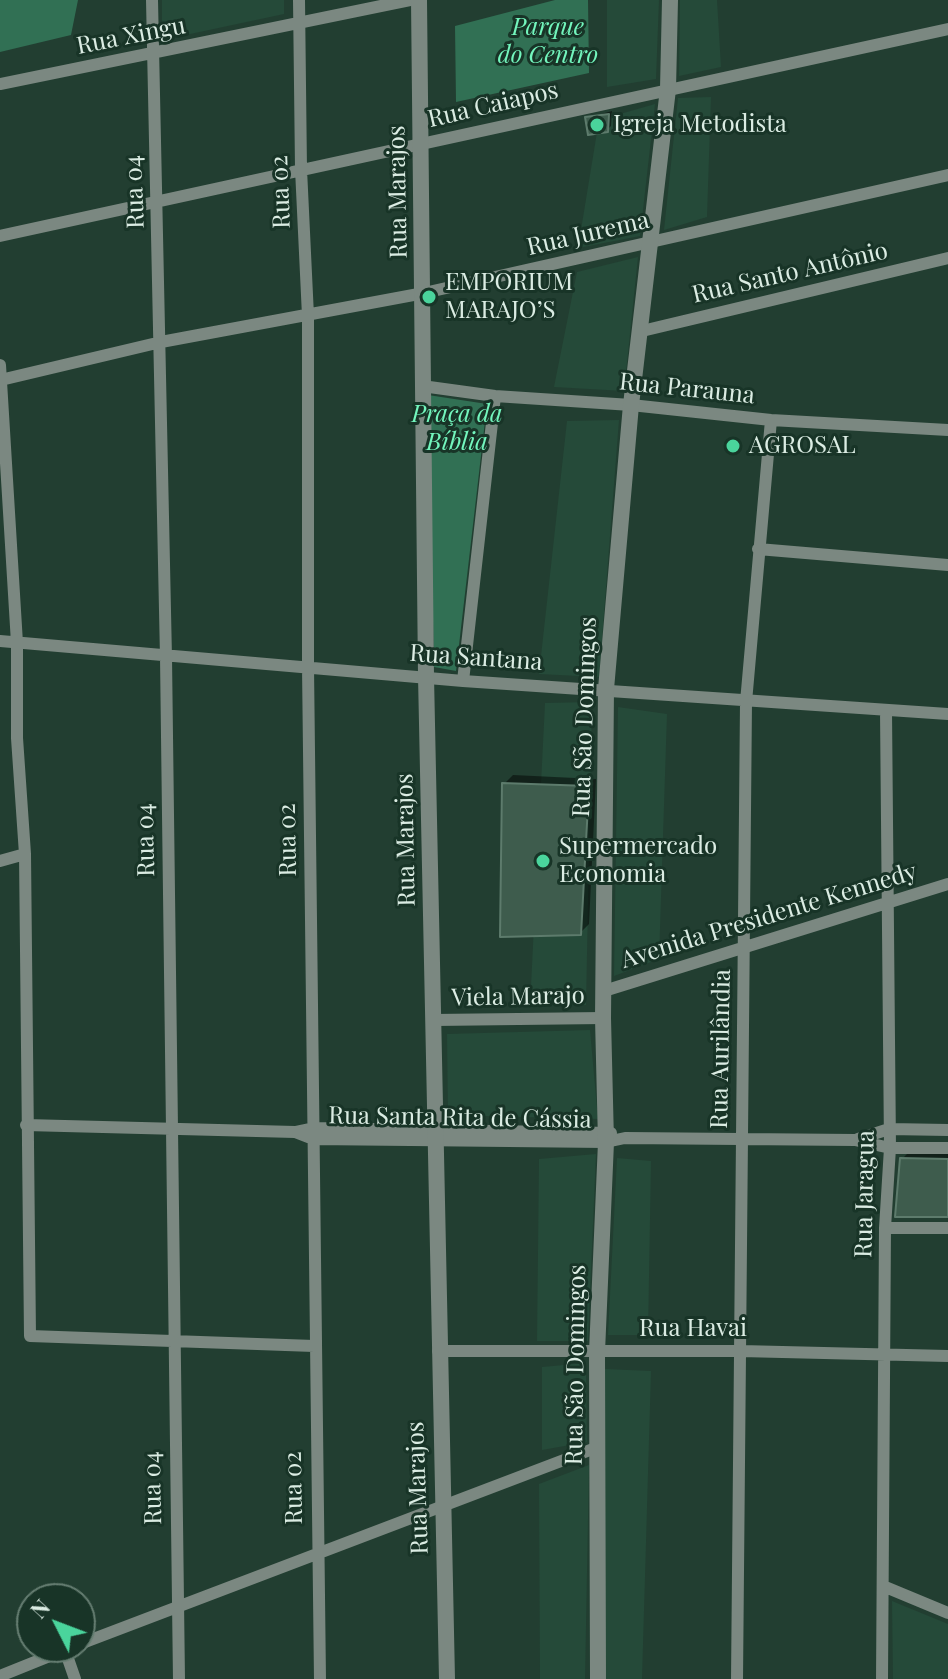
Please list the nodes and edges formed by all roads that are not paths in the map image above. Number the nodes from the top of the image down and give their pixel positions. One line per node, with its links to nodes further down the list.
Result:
1 (152, 0): 8 (street, Rua 04)
2 (299, 0): 6 (street, Rua 02)
3 (410, 0): 6 (street, Rua Xingu)
4 (419, 0): 11 (street, Rua Marajos)
5 (670, 0): 10 (street, Rua São Domingos)
6 (301, 24): 8 (street, Rua Xingu); 12 (street, Rua 02)
7 (948, 29): 10 (street, Rua Caiapos)
8 (152, 55): 9 (street, Rua Xingu); 14 (street, Rua 04)
9 (0, 84)
10 (668, 89): 11 (street, Rua Caiapos); 16 (street, Rua São Domingos)
11 (422, 144): 12 (street, Rua Caiapos); 18 (street, Rua Marajos)
12 (301, 169): 14 (street, Rua Caiapos); 19 (street, Rua 02)
13 (948, 175): 16 (street, Rua Jurema)
14 (157, 201): 15 (street, Rua Caiapos); 21 (street, Rua 04)
15 (0, 236)
16 (650, 243): 18 (street, Rua Jurema); 20 (street, Rua São Domingos)
17 (948, 258): 20 (street, Rua Santo Antônio)
18 (424, 293): 19 (street, Rua Jurema); 24 (street, Rua Marajos)
19 (308, 316): 21 (street, Rua Jurema); 34 (street, Rua 02)
20 (642, 331): 26 (street, Rua São Domingos)
21 (161, 342): 23 (street, Rua Jurema); 33 (street, Rua 04)
22 (0, 365): 23 (street)
23 (1, 380): 32 (street)
24 (422, 386): 25 (street, Rua Parauna); 35 (street, Rua Marajos)
25 (495, 396): 26 (street, Rua Parauna); 36 (street)
26 (631, 405): 27 (street, Rua Parauna); 37 (street, Rua São Domingos)
27 (771, 420): 28 (street, Rua Parauna); 29 (street, Rua Aurilândia)
28 (948, 430)
29 (758, 549): 30 (street); 38 (street, Rua Aurilândia)
30 (948, 565)
31 (0, 641): 32 (street, Rua Santana)
32 (17, 643): 33 (street, Rua Santana); 41 (street)
33 (166, 657): 34 (street, Rua Santana); 50 (street, Rua 04)
34 (308, 667): 35 (street, Rua Santana); 53 (street, Rua 02)
35 (426, 676): 36 (street, Rua Santana); 48 (street, Rua Marajos)
36 (463, 681): 37 (street, Rua Santana)
37 (606, 689): 38 (street, Rua Santana); 46 (street, Rua São Domingos)
38 (746, 702): 39 (street, Rua Santana); 45 (street, Rua Aurilândia)
39 (886, 711): 40 (street, Rua Santana); 44 (street, Rua Jaragua)
40 (948, 714)
41 (25, 854): 42 (street); 49 (street)
42 (0, 861)
43 (948, 884): 44 (street, Avenida Presidente Kennedy)
44 (887, 903): 45 (street, Avenida Presidente Kennedy); 51 (street, Rua Jaragua)
45 (744, 945): 46 (street, Avenida Presidente Kennedy); 56 (street, Rua Aurilândia)
46 (604, 991): 47 (street, Rua São Domingos)
47 (603, 1018): 48 (street, Viela Marajo); 55 (street, Rua São Domingos)
48 (434, 1020): 54 (street, Rua Marajos)
49 (26, 1125): 50 (street, Rua Santa Rita de Cássia); 62 (street)
50 (171, 1129): 53 (street, Rua Santa Rita de Cássia); 62 (street, Rua 04)
51 (889, 1129): 52 (street, Rua Santa Rita de Cássia); 57 (street, Rua Santa Rita de Cássia); 58 (street, Rua Jaragua)
52 (948, 1130)
53 (313, 1133): 54 (street, Rua Santa Rita de Cássia); 63 (street, Rua 02)
54 (438, 1135): 55 (street, Rua Santa Rita de Cássia); 64 (street, Rua Marajos)
55 (606, 1137): 56 (street, Rua Santa Rita de Cássia); 66 (street, Rua São Domingos)
56 (741, 1139): 57 (street, Rua Santa Rita de Cássia); 65 (street, Rua Aurilândia)
57 (855, 1140): 58 (street, Rua Santa Rita de Cássia)
58 (890, 1148): 59 (street, Rua Santa Rita de Cássia); 60 (street, Rua Jaragua)
59 (948, 1148)
60 (885, 1228): 61 (street); 67 (street, Rua Jaragua)
61 (948, 1228)
62 (173, 1340): 63 (street); 73 (street, Rua 04)
63 (314, 1346): 71 (street, Rua 02)
64 (438, 1351): 66 (street, Rua Havai); 70 (street, Rua Marajos)
65 (741, 1351): 66 (street, Rua Havai); 67 (street, Rua Havai); 82 (street, Rua Aurilândia)
66 (597, 1352): 69 (street, Rua São Domingos)
67 (885, 1354): 68 (street, Rua Havai); 72 (street, Rua Jaragua)
68 (948, 1356)
69 (598, 1447): 70 (street); 81 (street, Rua São Domingos)
70 (443, 1506): 71 (street); 80 (street, Rua Marajos)
71 (317, 1554): 73 (street); 79 (street, Rua 02)
72 (883, 1586): 74 (street); 83 (street, Rua Jaragua)
73 (177, 1608): 75 (street); 78 (street, Rua 04)
74 (948, 1613)
75 (96, 1638)
76 (33, 1663): 77 (street)
77 (0, 1676)
78 (179, 1679)
79 (320, 1679)
80 (447, 1679)
81 (598, 1679)
82 (737, 1679)
83 (882, 1679)

